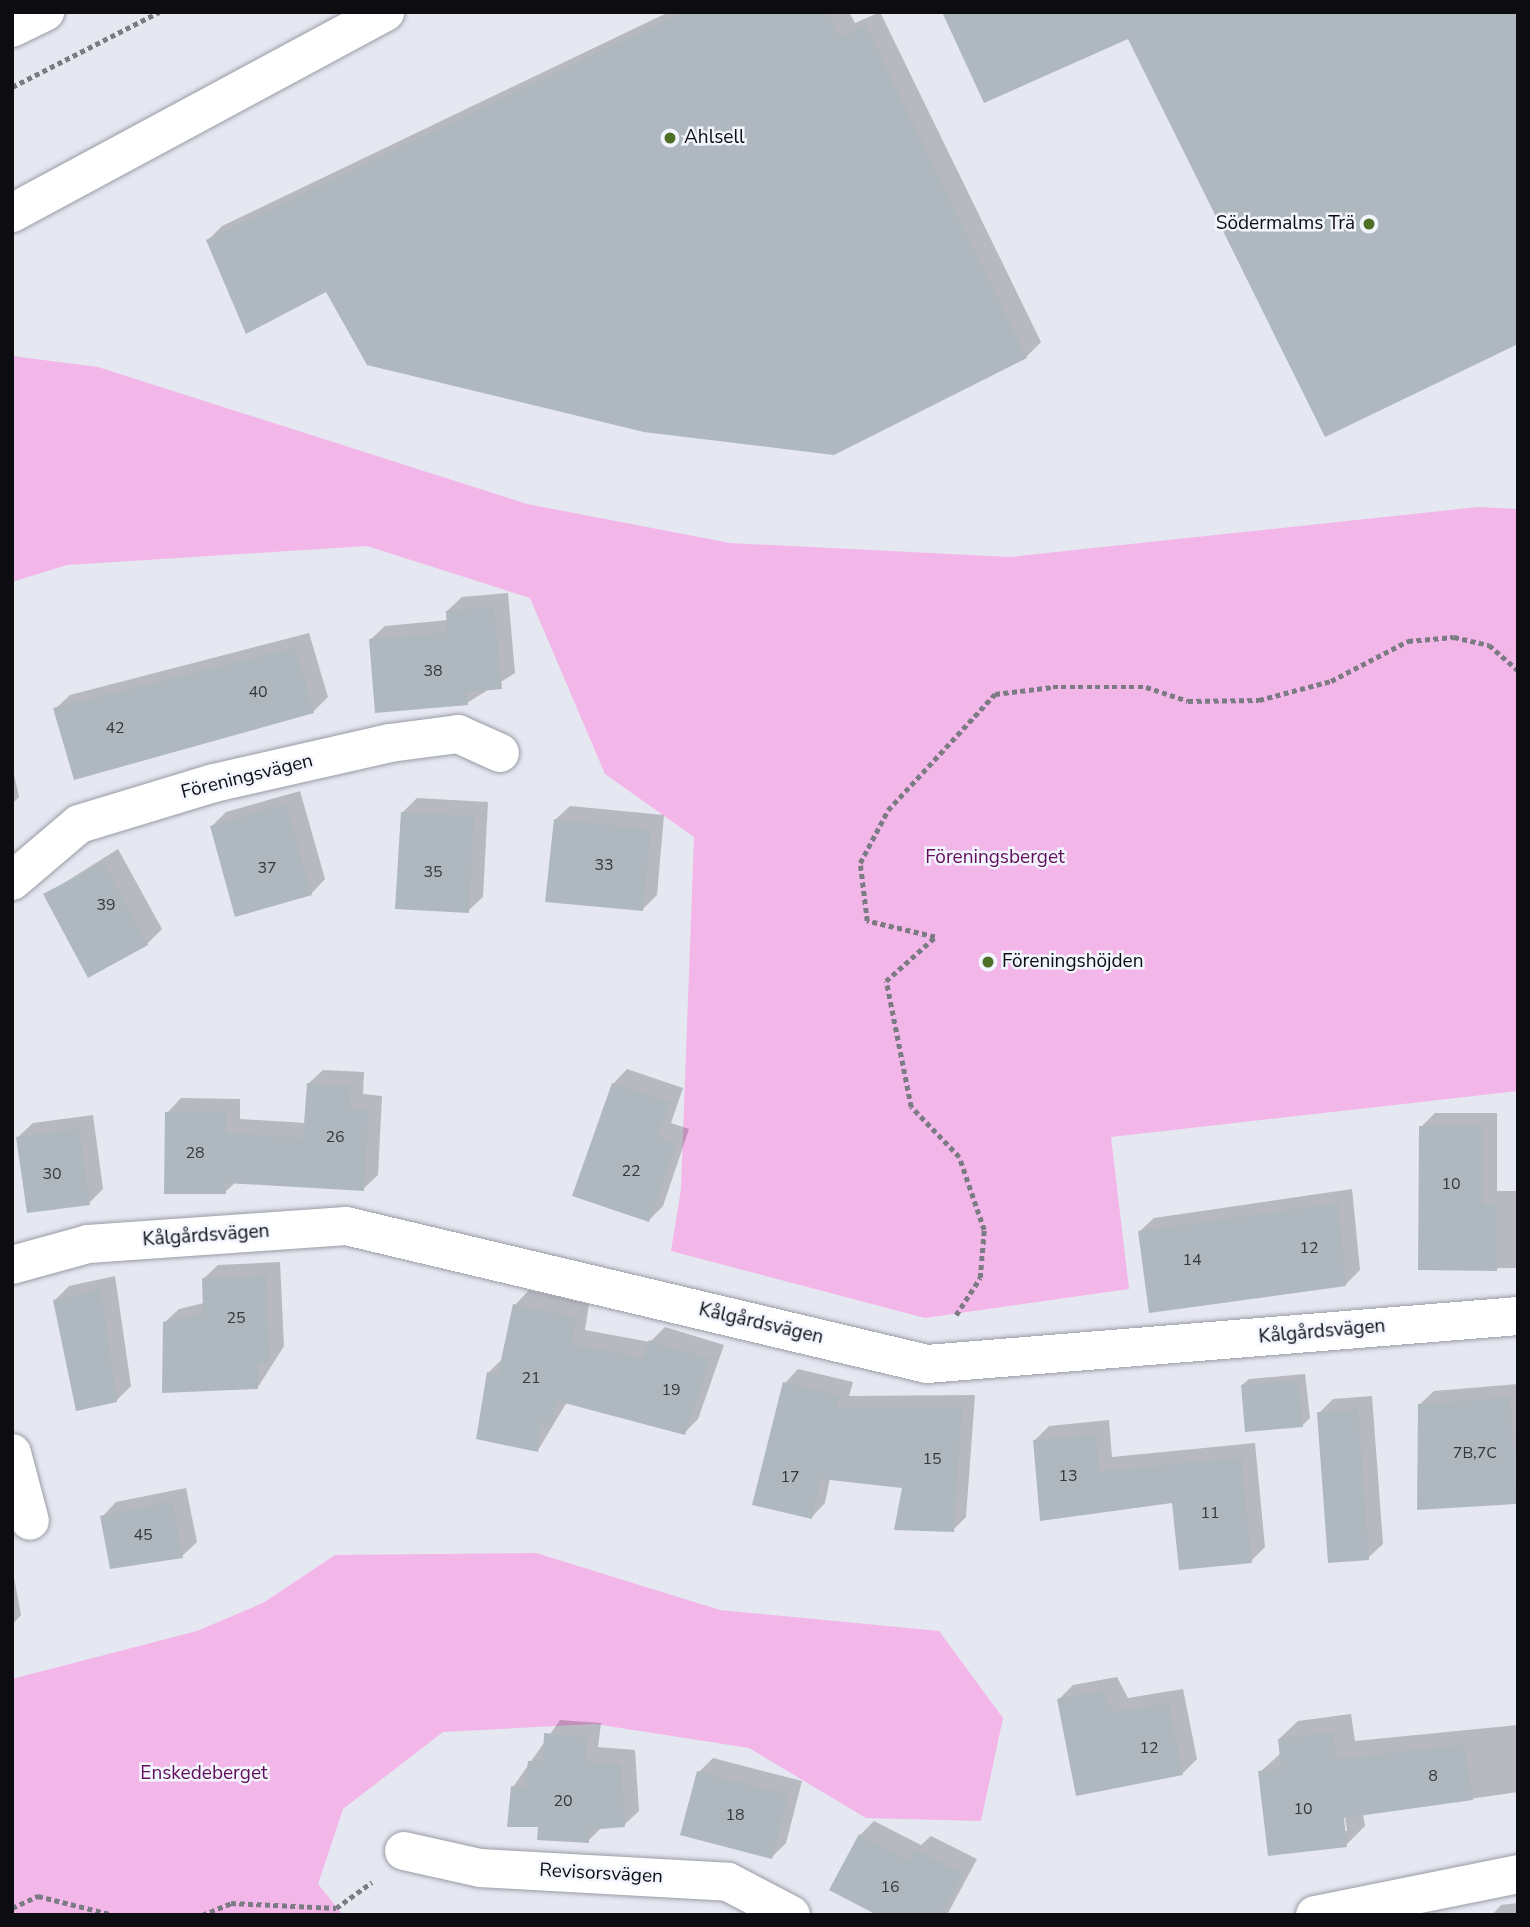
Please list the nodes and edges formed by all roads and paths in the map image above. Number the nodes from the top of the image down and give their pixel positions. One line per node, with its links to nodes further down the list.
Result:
1 (45, 12): 4 (street)
2 (159, 12): 5 (path)
3 (385, 12): 6 (street)
4 (12, 28)
5 (12, 87)
6 (12, 213)
7 (1518, 670): 12 (path)
8 (500, 753): 9 (street, Föreningsvägen)
9 (12, 881)
10 (12, 1265): 12 (street, Kålgårdsvägen)
11 (1518, 1316): 12 (street, Kålgårdsvägen)
12 (926, 1364)
13 (12, 1452): 14 (street)
14 (30, 1521)
15 (404, 1851): 19 (path); 20 (street, Revisorsvägen)
16 (1518, 1874): 21 (street)
17 (12, 1908): 18 (path)
18 (114, 1915)
19 (202, 1915)
20 (792, 1915)
21 (1315, 1915)

